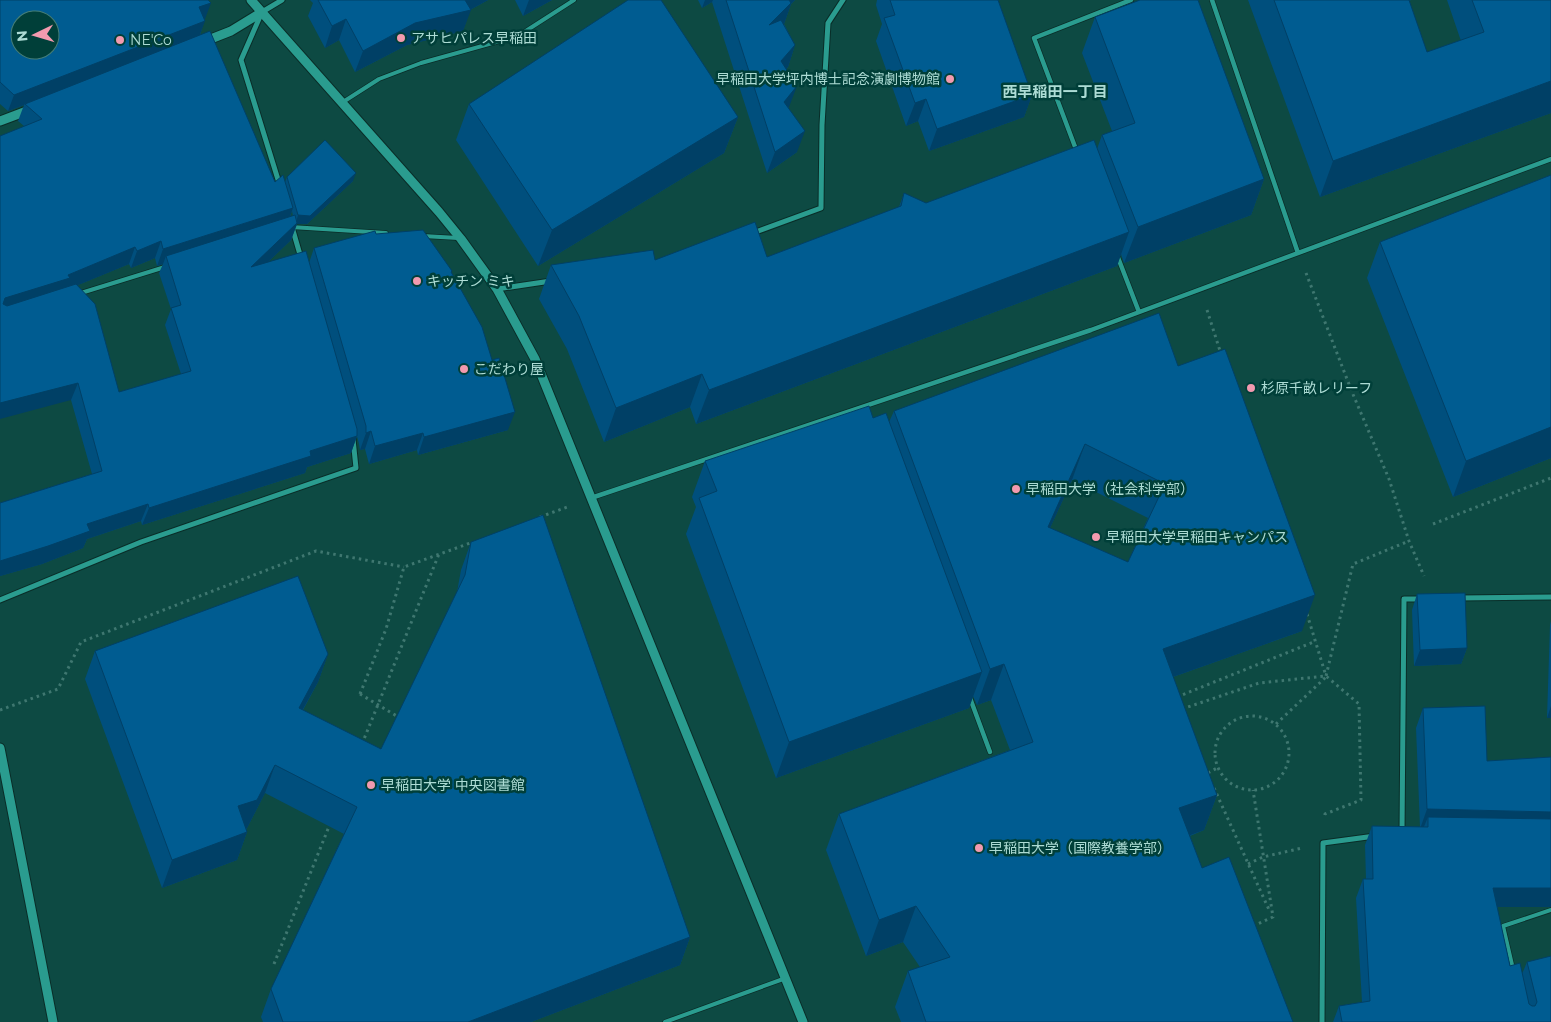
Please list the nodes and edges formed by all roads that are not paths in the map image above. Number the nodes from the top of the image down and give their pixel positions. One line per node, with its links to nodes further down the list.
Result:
1 (251, 0): 7 (street)
2 (282, 0): 7 (street)
3 (574, 0): 9 (lane)
4 (843, 0): 19 (street)
5 (1131, 0): 12 (street)
6 (1212, 0): 23 (street)
7 (262, 12): 8 (street); 9 (street); 14 (street)
8 (194, 46)
9 (342, 104): 21 (street)
10 (37, 107): 11 (street)
11 (0, 121)
12 (1079, 157)
13 (1551, 159): 23 (street)
14 (281, 190)
15 (289, 218): 16 (street)
16 (292, 227): 17 (lane); 18 (lane); 25 (street)
17 (283, 230)
18 (391, 234)
19 (746, 235)
20 (421, 236): 21 (lane)
21 (461, 239): 27 (street)
22 (1114, 248): 29 (street)
23 (1298, 253): 29 (street)
24 (170, 265): 28 (lane)
25 (303, 265)
26 (556, 280): 27 (street)
27 (498, 289): 33 (street)
28 (75, 295)
29 (1139, 312): 30 (street)
30 (861, 406): 31 (street); 33 (street)
31 (865, 416)
32 (352, 435): 37 (street)
33 (591, 498): 47 (street)
34 (1551, 597): 35 (street)
35 (1454, 598)
36 (1434, 599): 41 (street)
37 (0, 600)
38 (969, 696): 40 (street)
39 (0, 748): 48 (street)
40 (990, 752)
41 (1402, 832): 42 (lane); 43 (street)
42 (1412, 832)
43 (1393, 834)
44 (1383, 835): 51 (street)
45 (1551, 910): 46 (lane)
46 (1514, 974)
47 (786, 978): 49 (lane); 50 (street)
48 (52, 1022)
49 (665, 1022)
50 (803, 1022)
51 (1322, 1022)

